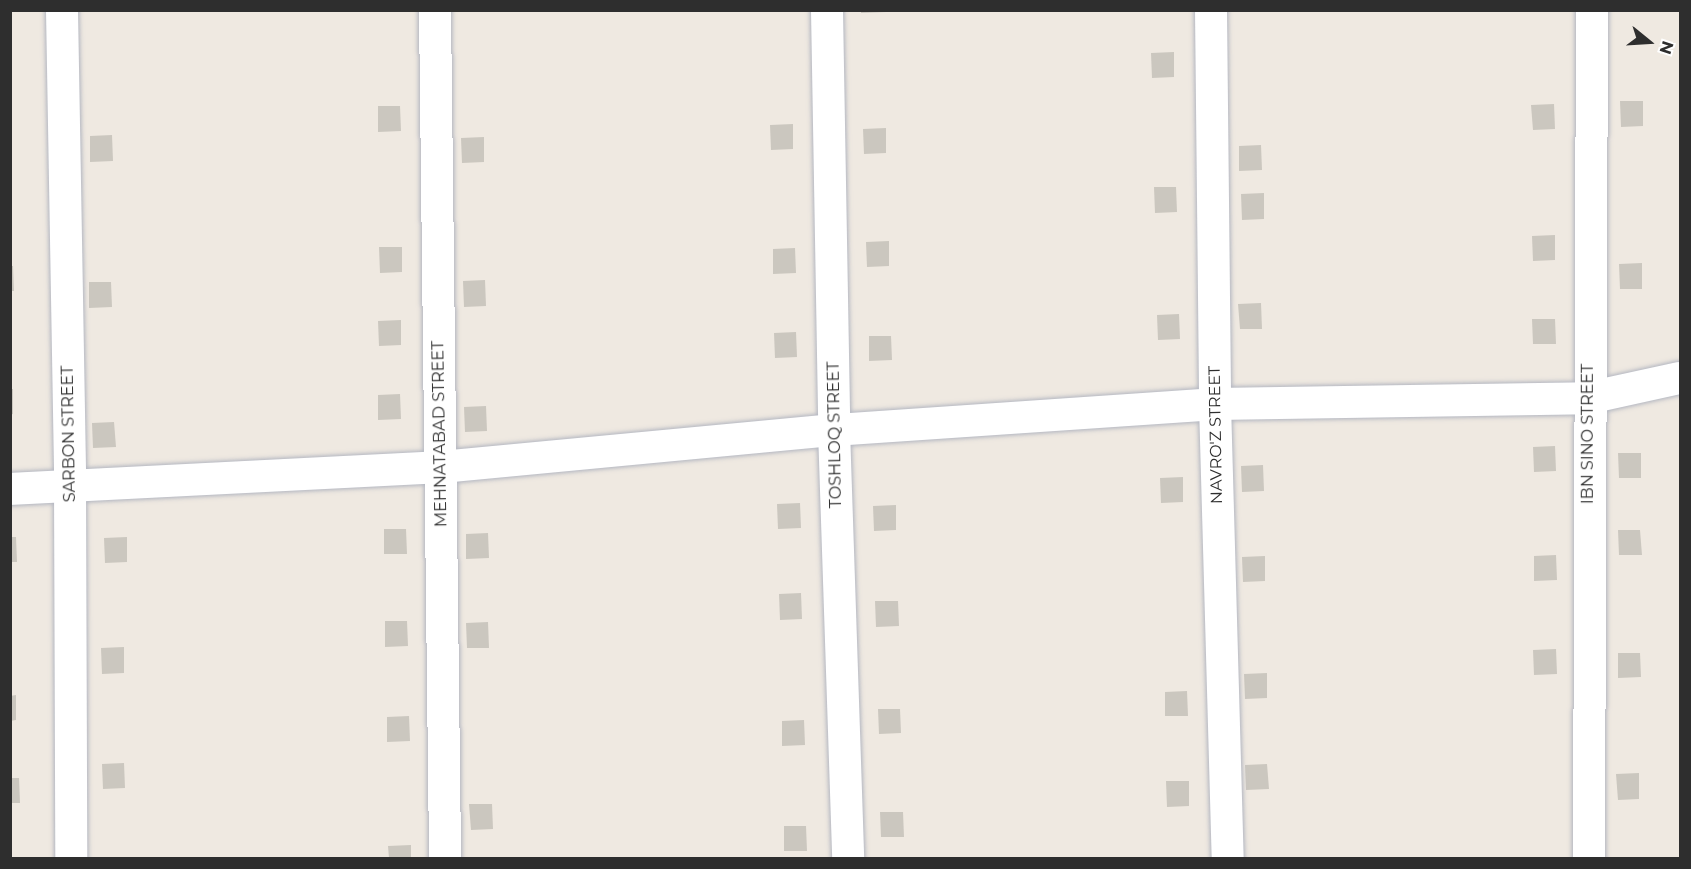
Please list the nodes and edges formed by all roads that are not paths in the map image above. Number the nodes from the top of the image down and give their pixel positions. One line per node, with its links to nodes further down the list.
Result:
1 (62, 10): 11 (street, SARBON STREET)
2 (435, 10): 10 (street, MEHNATАBАD STREET)
3 (827, 10): 9 (street, TOSHLOQ STREET)
4 (1211, 10): 8 (street, NAVRO'Z STREET)
5 (1592, 10): 7 (street, IBN SINO STREET)
6 (1680, 378): 7 (street)
7 (1588, 398): 8 (street); 17 (street, IBN SINO STREET)
8 (1215, 404): 9 (street); 16 (street, NAVRO'Z STREET)
9 (834, 430): 10 (street); 15 (street, TOSHLOQ STREET)
10 (441, 467): 11 (street); 14 (street, MEHNATАBАD STREET)
11 (70, 485): 12 (street); 13 (street, SARBON STREET)
12 (10, 489)
13 (71, 858)
14 (445, 858)
15 (848, 858)
16 (1228, 858)
17 (1589, 858)

